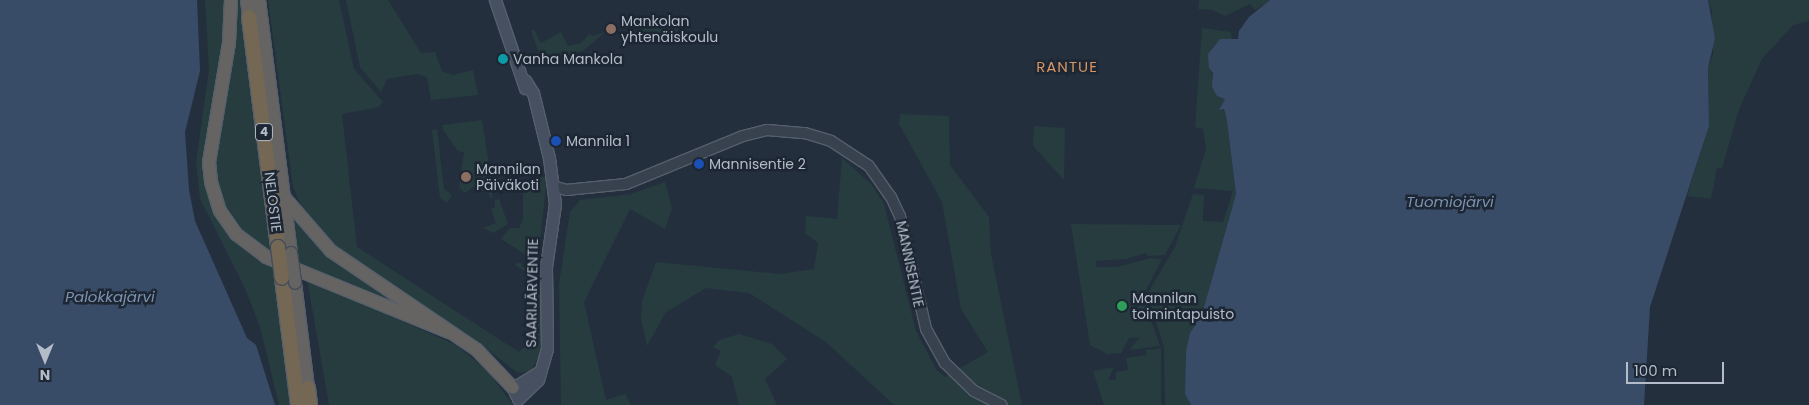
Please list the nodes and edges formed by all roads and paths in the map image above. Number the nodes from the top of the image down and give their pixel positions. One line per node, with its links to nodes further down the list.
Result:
1 (231, 0): 10 (highway)
2 (247, 0): 5 (highway, NELOSTIE / 4)
3 (259, 0): 7 (highway, NELOSTIE / 4)
4 (495, 0): 6 (main road, SAARIJÄRVENTIE)
5 (249, 17): 8 (highway, NELOSTIE / 4)
6 (553, 191): 12 (main road, SAARIJÄRVENTIE); 15 (street, MANNISENTIE)
7 (284, 197): 8 (highway, NELOSTIE / 4); 10 (highway)
8 (285, 250): 9 (highway, NELOSTIE / 4, bridge)
9 (288, 280): 11 (highway, NELOSTIE / 4); 13 (highway, NELOSTIE / 4)
10 (449, 332): 12 (highway)
11 (308, 388): 14 (highway, NELOSTIE / 4)
12 (517, 397)
13 (298, 405)
14 (310, 405)
15 (1002, 405)

